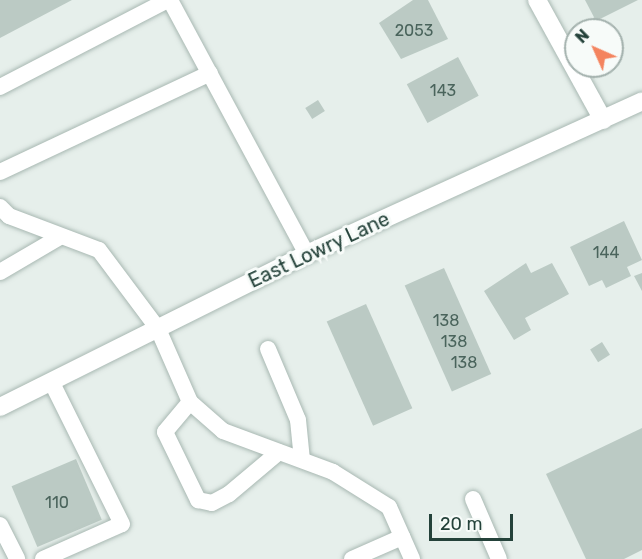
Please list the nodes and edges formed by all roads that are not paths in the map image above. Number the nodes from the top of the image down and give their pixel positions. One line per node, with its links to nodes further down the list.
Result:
1 (169, 0): 3 (lane); 4 (lane)
2 (537, 0): 6 (street)
3 (210, 73): 7 (lane); 10 (lane)
4 (0, 87)
5 (642, 101): 6 (street, East Lowry Lane)
6 (603, 120): 10 (street, East Lowry Lane)
7 (0, 172)
8 (0, 207): 9 (lane)
9 (60, 237): 11 (lane); 12 (lane)
10 (308, 254): 12 (street, East Lowry Lane)
11 (0, 272)
12 (158, 329): 14 (street, East Lowry Lane); 15 (lane)
13 (268, 349): 18 (lane)
14 (52, 383): 16 (street, East Lowry Lane); 23 (lane)
15 (190, 402): 17 (lane); 17 (lane)
16 (0, 407)
17 (279, 452): 18 (lane)
18 (302, 460): 21 (lane)
19 (473, 499): 26 (lane)
20 (0, 525): 22 (lane)
21 (402, 537): 24 (lane); 25 (lane)
22 (17, 559)
23 (43, 559)
24 (352, 559)
25 (412, 559)
26 (499, 559)

